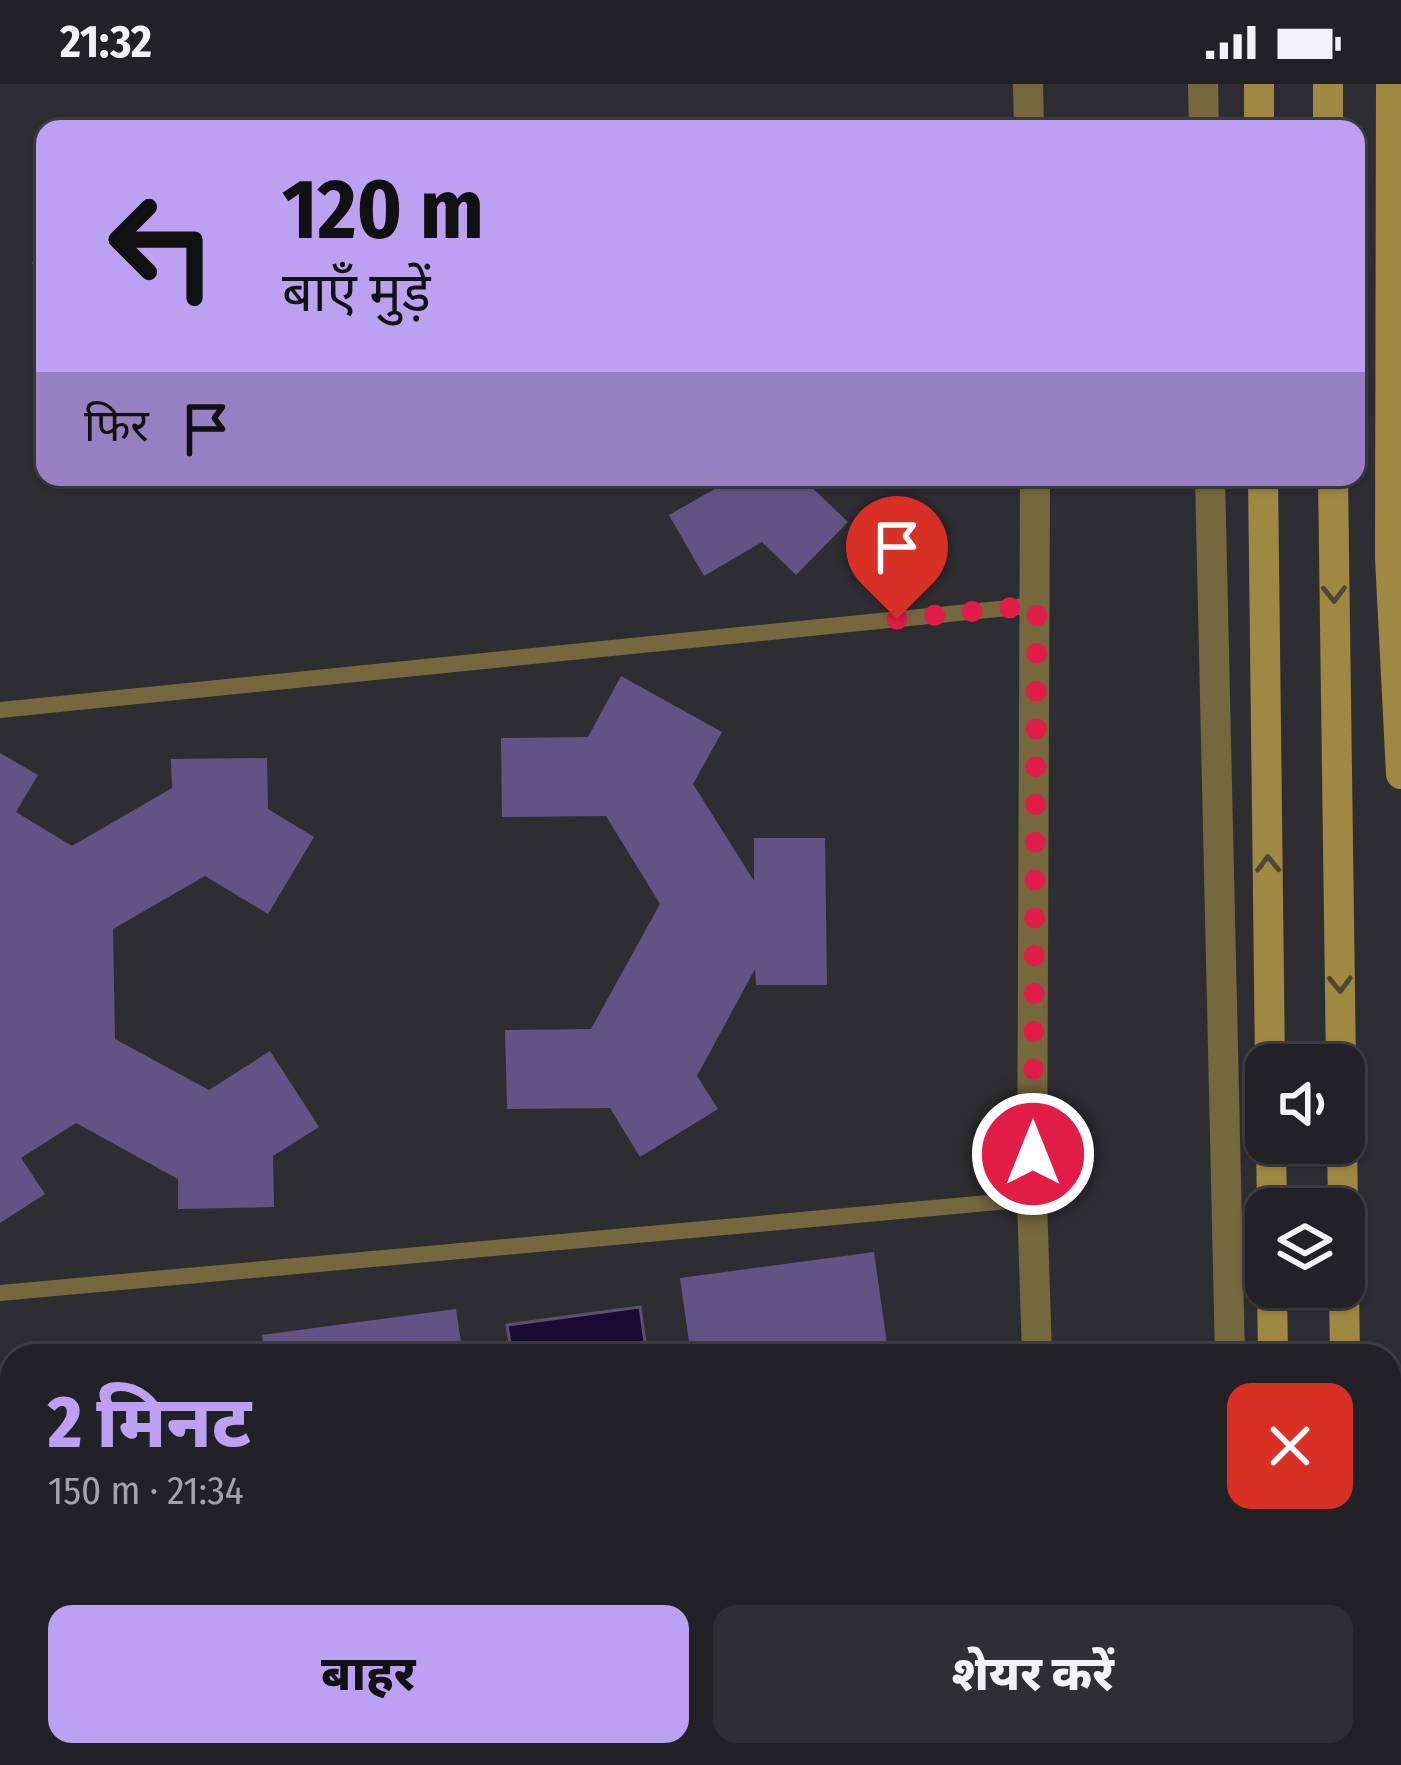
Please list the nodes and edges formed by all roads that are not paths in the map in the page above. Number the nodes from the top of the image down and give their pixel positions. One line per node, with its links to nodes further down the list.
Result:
1 (1028, 84): 6 (street)
2 (1203, 84): 7 (street)
3 (1259, 84): 8 (main road)
4 (1328, 84): 9 (main road)
5 (1391, 84): 16 (main road)
6 (1029, 120)
7 (1204, 120)
8 (1259, 120)
9 (1328, 120)
10 (1035, 486): 14 (street)
11 (1210, 486): 24 (street)
12 (1263, 486): 17 (main road, one-way to 12)
13 (1333, 486): 18 (main road, one-way to 18)
14 (1037, 605): 15 (lane); 19 (street)
15 (0, 710)
16 (1401, 774)
17 (1270, 1044)
18 (1341, 1044)
19 (1032, 1199): 20 (lane); 23 (street)
20 (0, 1294)
21 (1272, 1308): 25 (main road)
22 (1344, 1308): 26 (main road)
23 (1036, 1344)
24 (1230, 1344)
25 (1273, 1344)
26 (1345, 1344)

